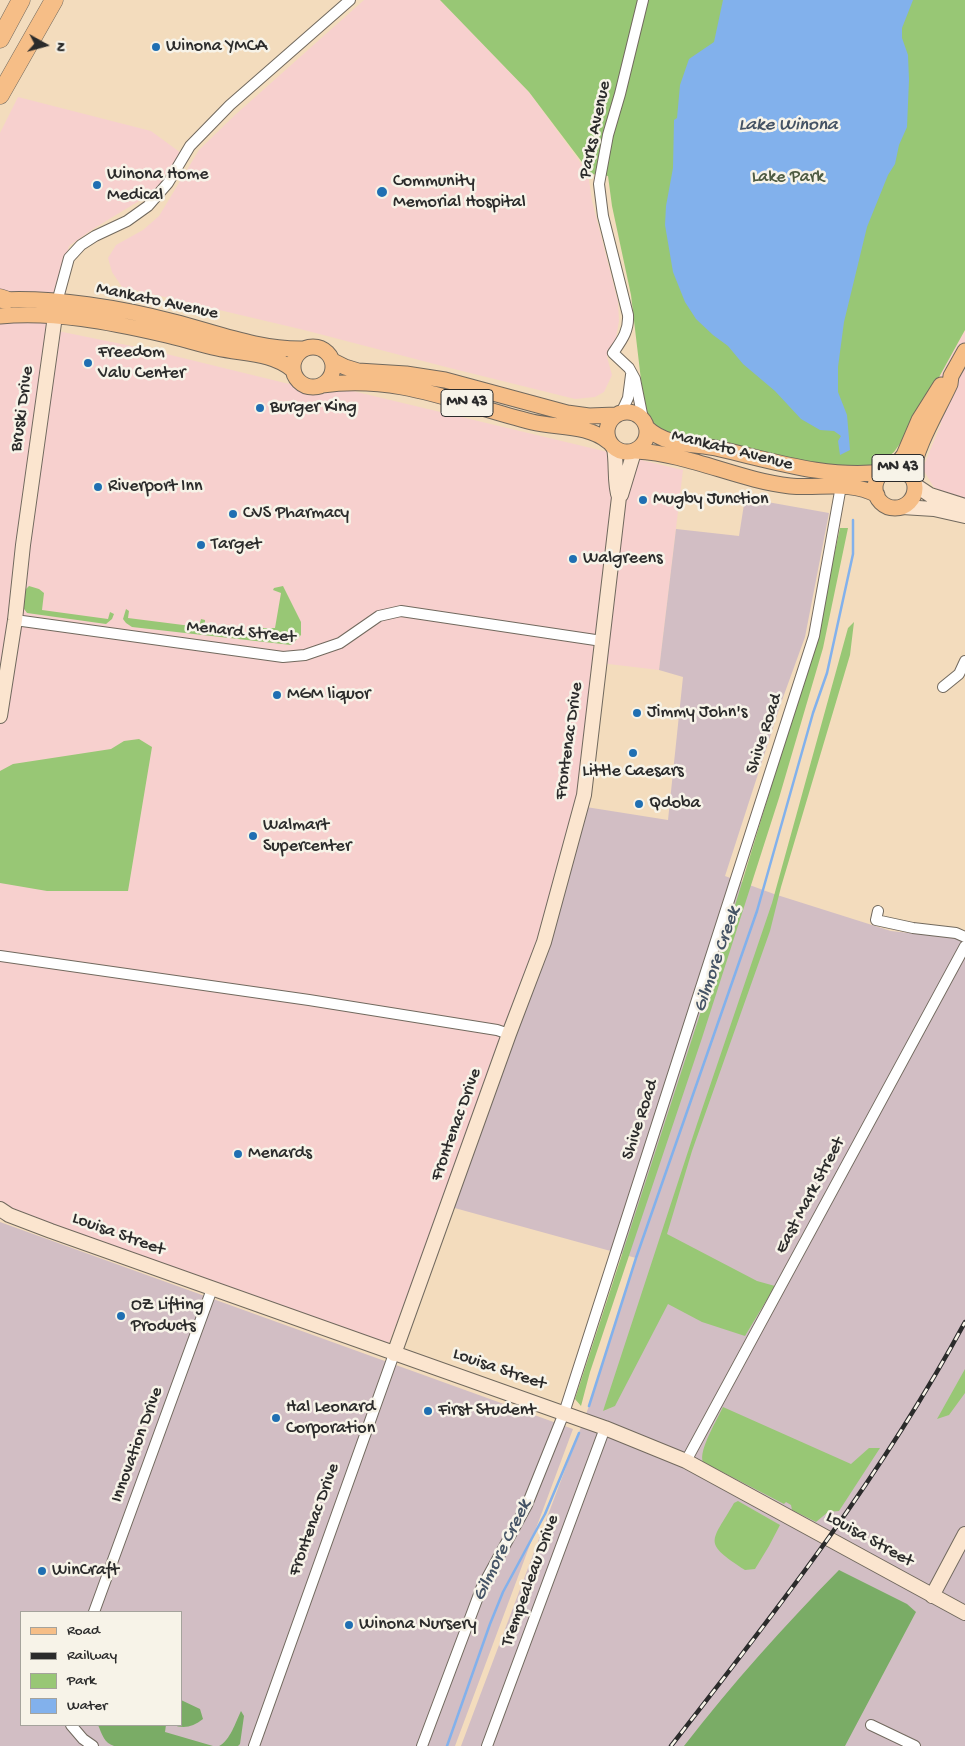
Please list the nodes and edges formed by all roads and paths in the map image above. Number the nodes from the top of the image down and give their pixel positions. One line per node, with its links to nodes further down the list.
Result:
1 (21, 0): 5 (highway)
2 (54, 0): 6 (highway)
3 (350, 0): 8 (street)
4 (643, 0): 13 (street, Parks Avenue)
5 (0, 39)
6 (0, 95)
7 (1, 305): 8 (main road, Mankato Avenue / MN 43)
8 (56, 309): 9 (main road, Mankato Avenue / MN 43); 12 (main road, Mankato Avenue / MN 43); 28 (street, Bruski Drive)
9 (304, 349): 11 (main road, Mankato Avenue / MN 43); 12 (main road)
10 (965, 351): 14 (main road, MN 43)
11 (333, 361): 15 (main road); 16 (main road, Mankato Avenue / MN 43)
12 (293, 370): 15 (main road, Mankato Avenue / MN 43)
13 (632, 374): 16 (street); 17 (street, Parks Avenue)
14 (951, 376): 20 (main road, MN 43); 21 (main road, MN 43)
15 (322, 385): 18 (main road, Mankato Avenue / MN 43)
16 (618, 414): 17 (main road, Mankato Avenue / MN 43); 18 (main road)
17 (645, 423): 19 (main road, Mankato Avenue); 20 (main road, Mankato Avenue / MN 43)
18 (611, 445): 19 (main road, Mankato Avenue / MN 43); 24 (street, Frontenac Drive)
19 (635, 451): 22 (main road, Mankato Avenue / MN 43); 24 (street, Frontenac Drive)
20 (888, 470): 21 (main road, MN 43); 23 (main road, MN 43)
21 (913, 481): 25 (street); 26 (main road, MN 43)
22 (841, 486): 23 (main road, Mankato Avenue / MN 43); 41 (street, Shive Road)
23 (877, 496): 26 (main road, Mankato Avenue / MN 43)
24 (619, 498): 29 (street, Frontenac Drive)
25 (965, 506)
26 (902, 507): 27 (street, Mankato Avenue)
27 (965, 516)
28 (15, 620): 29 (street, Menard Street); 32 (street, Bruski Drive)
29 (602, 641): 37 (street, Frontenac Drive)
30 (965, 662): 31 (street)
31 (943, 687)
32 (0, 716)
33 (878, 911): 34 (street)
34 (965, 937)
35 (965, 946): 43 (street, East Mark Street)
36 (0, 956): 37 (street)
37 (509, 1034): 40 (street, Frontenac Drive)
38 (0, 1209): 39 (street, Louisa Street)
39 (212, 1289): 40 (street, Louisa Street); 46 (street, Innovation Drive)
40 (394, 1354): 41 (street, Louisa Street); 51 (street, Frontenac Drive)
41 (564, 1413): 42 (street, Louisa Street); 52 (street, Shive Road)
42 (605, 1428): 43 (street, Louisa Street); 53 (street, Trempealeau Drive)
43 (686, 1461): 45 (street, Louisa Street)
44 (965, 1534): 45 (street)
45 (932, 1596): 47 (street, Louisa Street)
46 (94, 1611)
47 (965, 1614)
48 (872, 1725): 54 (street)
49 (72, 1726): 50 (street)
50 (93, 1746)
51 (254, 1746)
52 (422, 1746)
53 (486, 1746)
54 (914, 1746)

